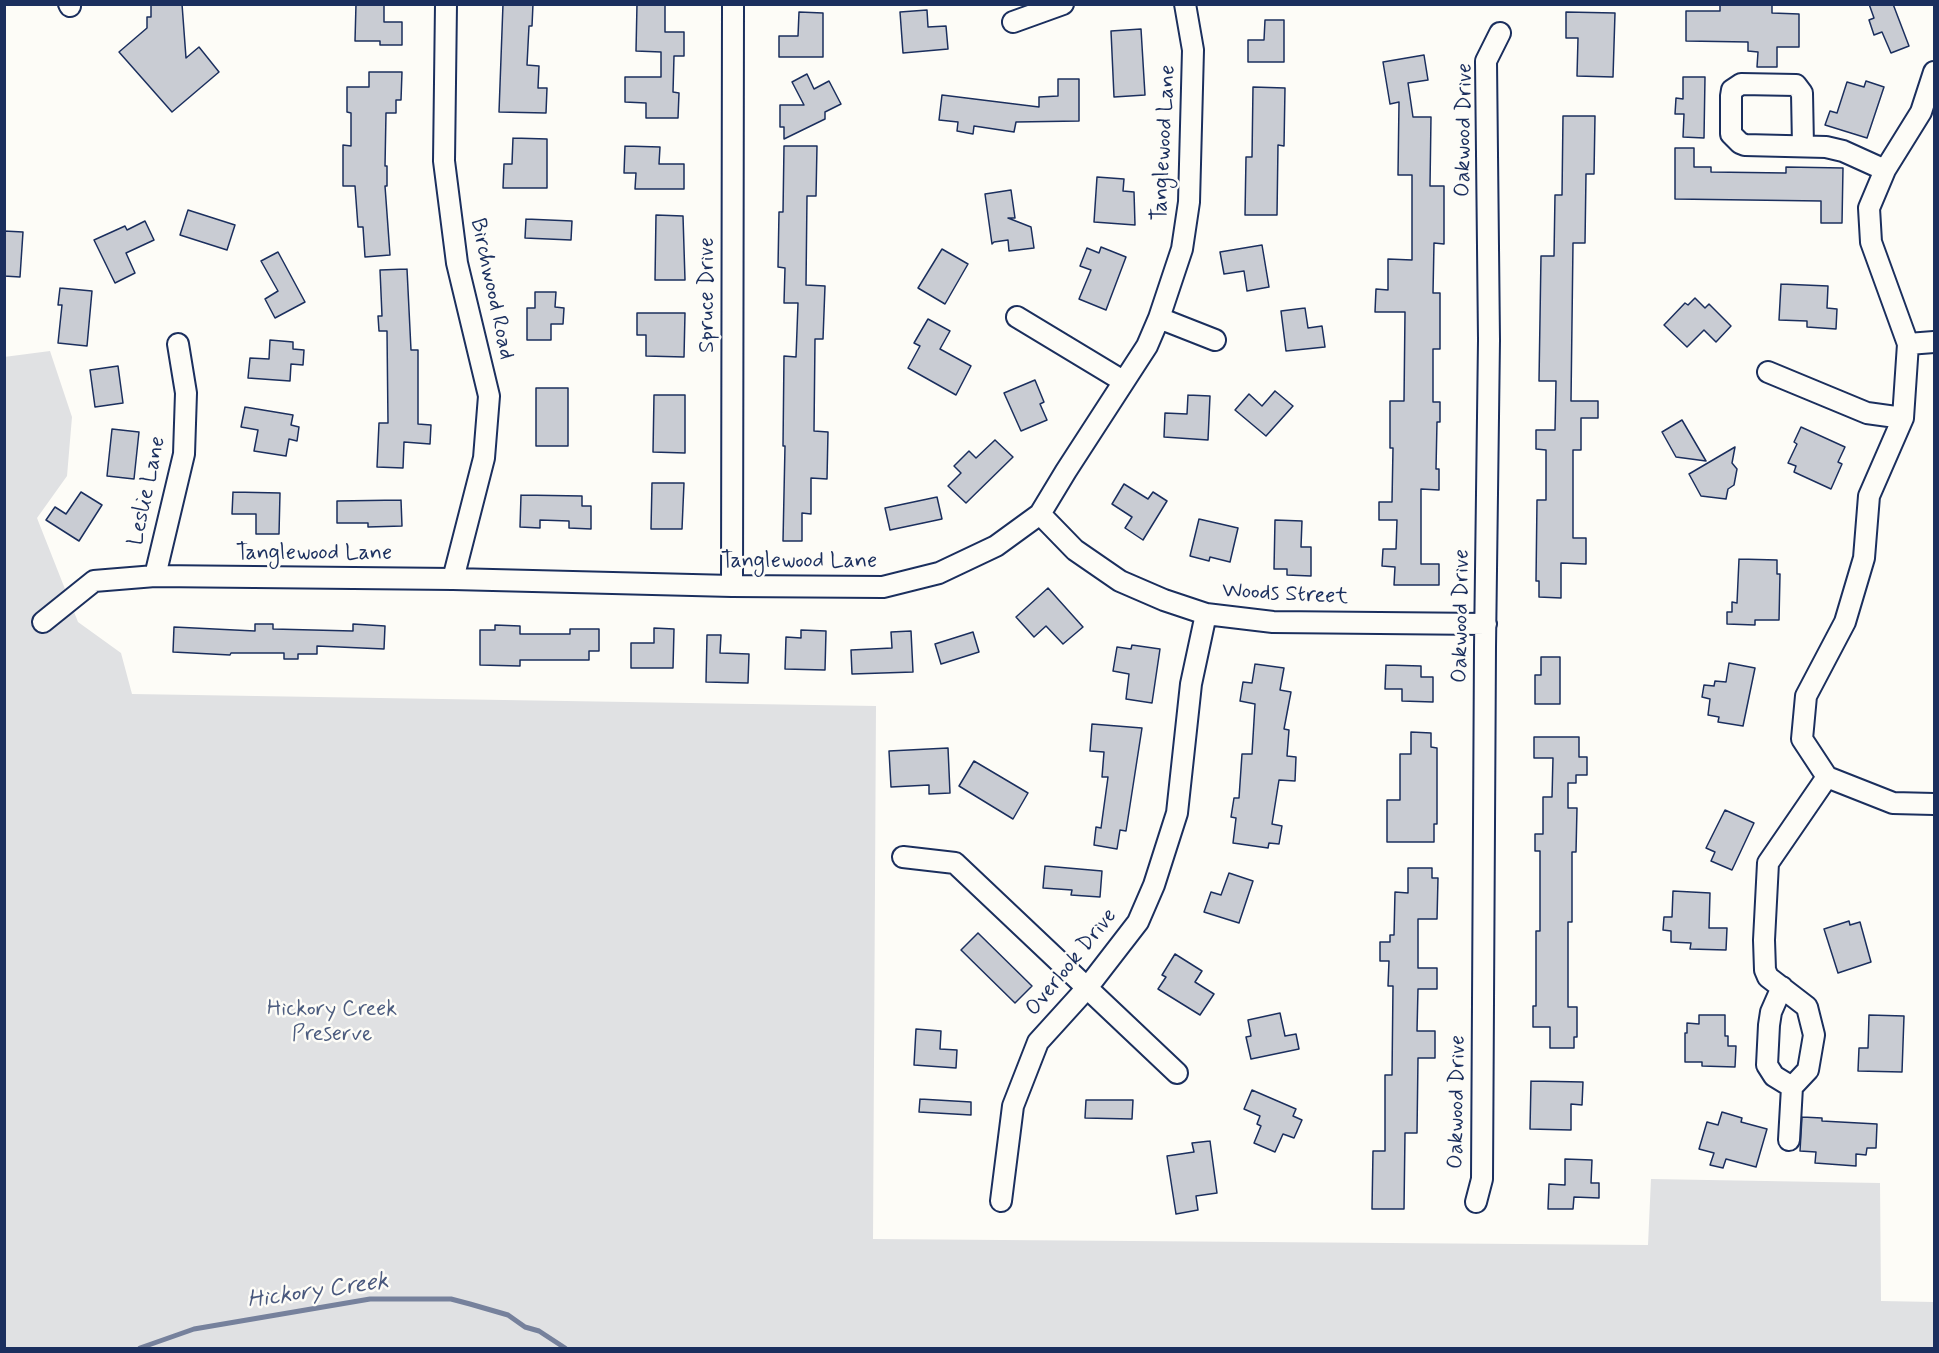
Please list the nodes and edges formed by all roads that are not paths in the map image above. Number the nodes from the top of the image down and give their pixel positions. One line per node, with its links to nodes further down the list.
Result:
1 (446, 4): 21 (street, Birchwood Road)
2 (733, 4): 22 (street, Spruce Drive)
3 (1063, 4): 5 (street)
4 (1185, 4): 11 (street, Tanglewood Lane)
5 (1013, 22)
6 (1500, 33): 25 (street, Oakwood Drive)
7 (1935, 72): 9 (street)
8 (1803, 146): 8 (street); 9 (street)
9 (1886, 170): 15 (street)
10 (1017, 317): 17 (street)
11 (1159, 318): 12 (street); 17 (street, Tanglewood Lane)
12 (1215, 340)
13 (1935, 342): 15 (street)
14 (178, 344): 20 (street, Leslie Lane)
15 (1908, 344): 18 (street)
16 (1768, 372): 18 (street)
17 (1123, 381): 19 (street, Tanglewood Lane)
18 (1903, 418): 26 (street)
19 (1040, 514): 22 (street, Tanglewood Lane); 23 (street, Woods Street)
20 (154, 576): 21 (street, Tanglewood Lane); 24 (street, Tanglewood Lane)
21 (453, 579): 22 (street, Tanglewood Lane)
22 (732, 586)
23 (1206, 614): 25 (street, Woods Street); 30 (street, Overlook Drive)
24 (43, 622)
25 (1486, 624): 35 (street, Oakwood Drive)
26 (1827, 777): 27 (street); 29 (street)
27 (1935, 804)
28 (903, 857): 30 (street)
29 (1782, 987): 32 (street); 32 (street)
30 (1087, 988): 31 (street); 34 (street, Overlook Drive)
31 (1177, 1073)
32 (1792, 1087): 33 (street)
33 (1789, 1140)
34 (1001, 1201)
35 (1476, 1202)

